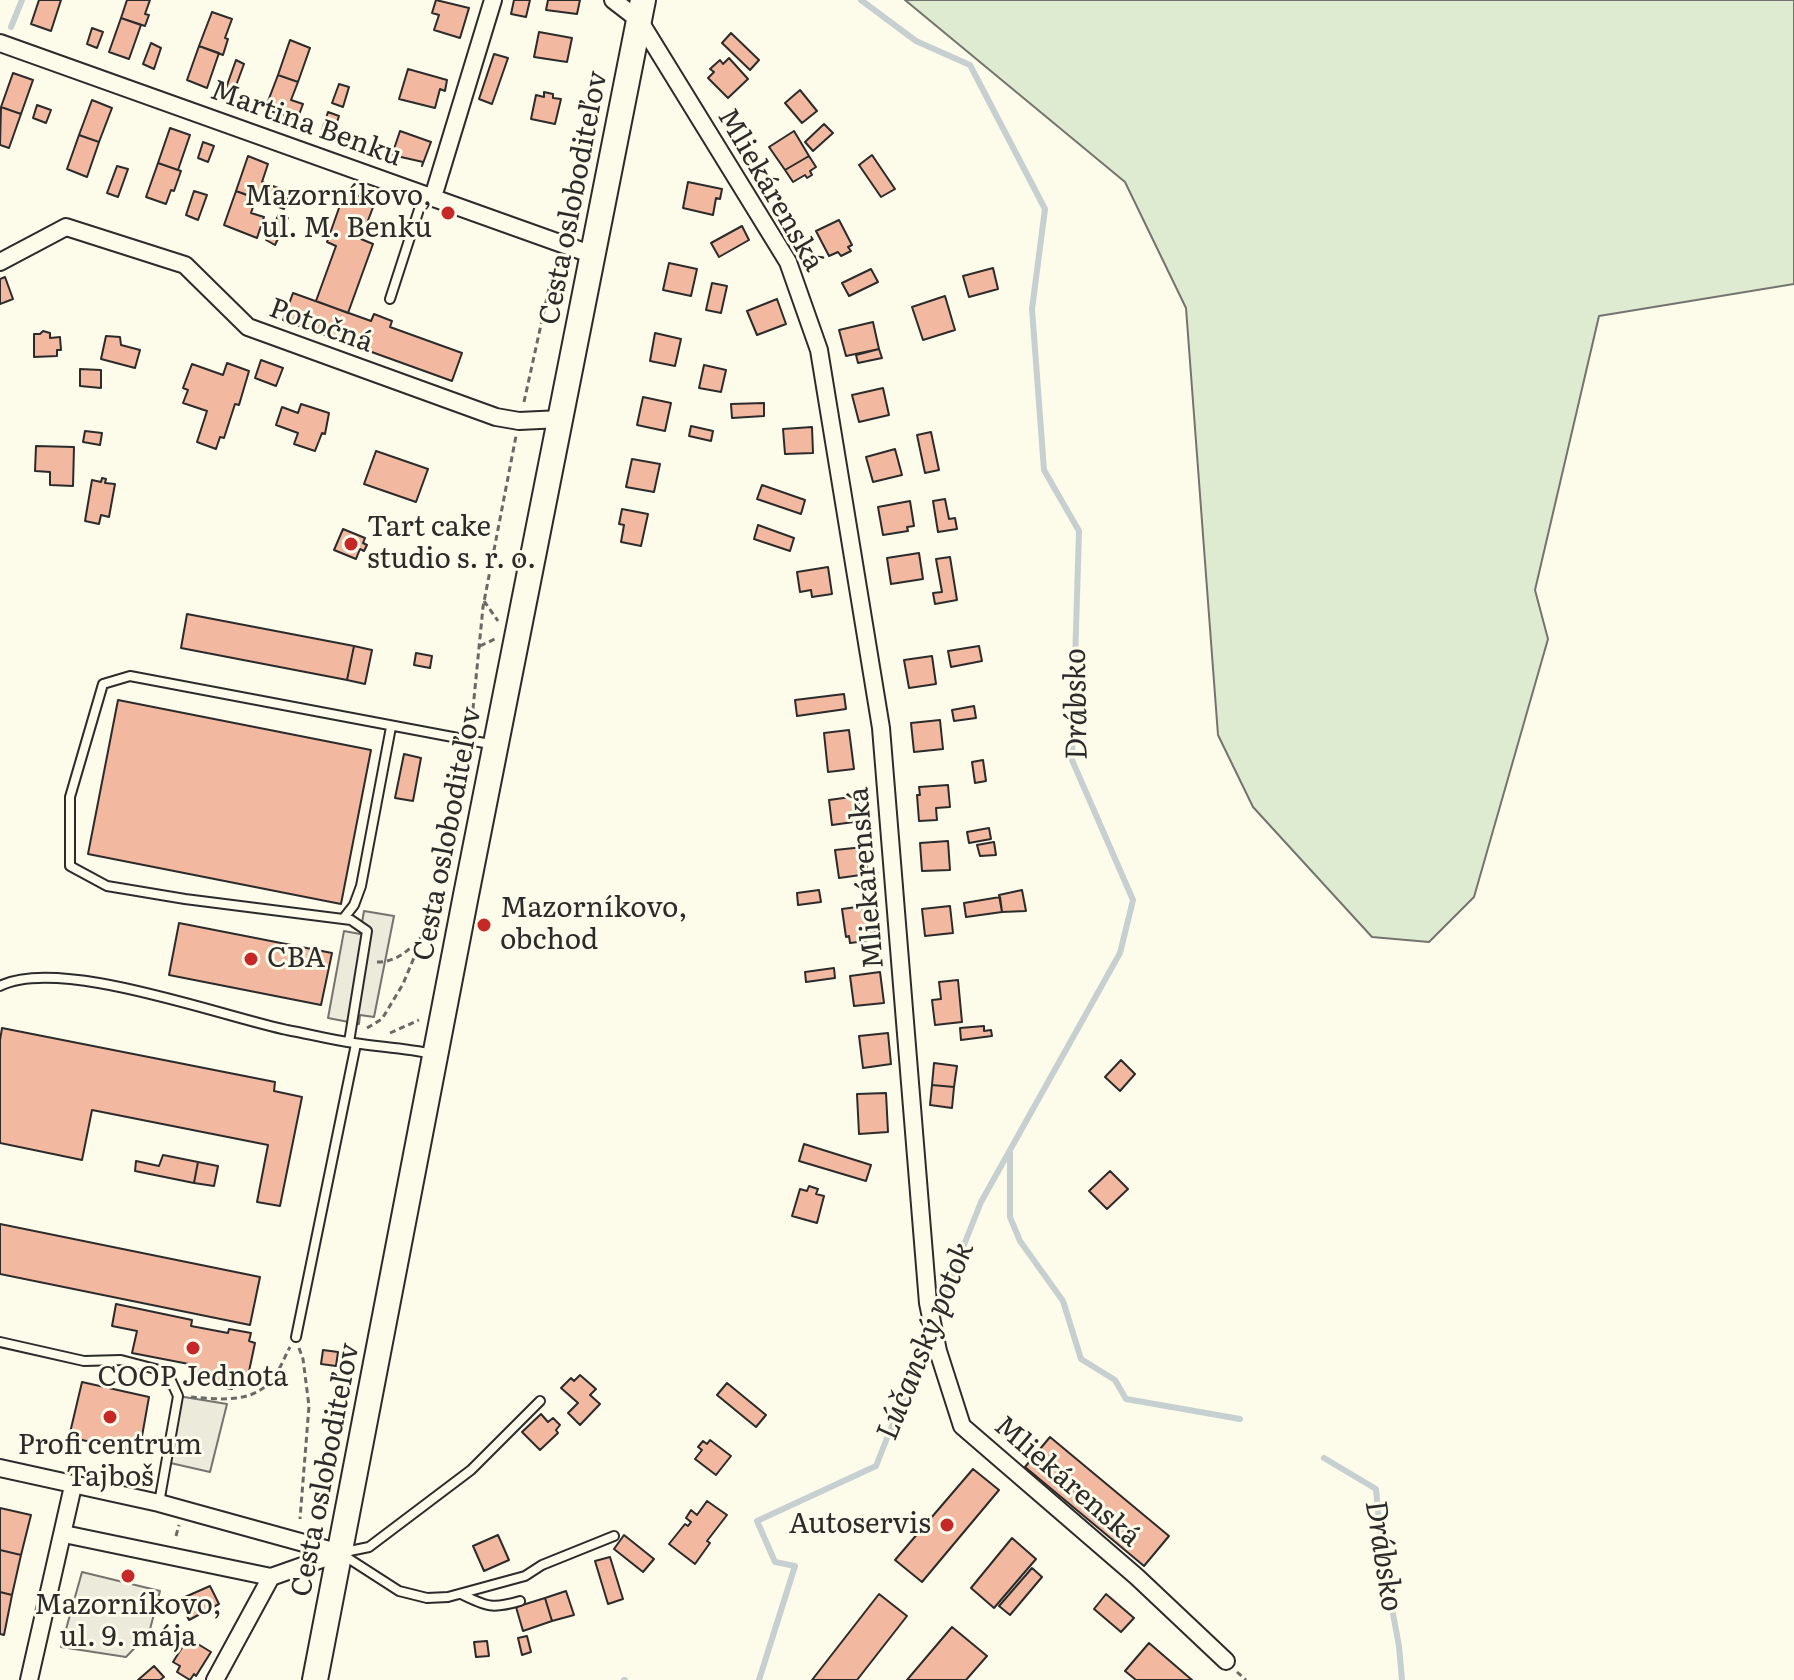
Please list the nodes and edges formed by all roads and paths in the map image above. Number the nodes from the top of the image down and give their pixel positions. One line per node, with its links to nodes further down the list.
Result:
1 (493, 0): 5 (street)
2 (613, 0): 3 (street)
3 (641, 10): 7 (main road, Cesta osloboditeľov); 45 (street, Mliekárenská)
4 (0, 43): 5 (street, Martina Benku)
5 (429, 195): 7 (street, Martina Benku); 9 (lane)
6 (556, 255): 11 (path)
7 (593, 255): 10 (main road, Cesta osloboditeľov)
8 (0, 262): 11 (street, Potočná)
9 (390, 299)
10 (561, 419): 11 (street, Potočná); 18 (main road, Cesta osloboditeľov)
11 (519, 421): 12 (path)
12 (484, 601): 13 (path); 15 (path)
13 (498, 621)
14 (495, 639): 15 (path)
15 (479, 647): 17 (path)
16 (391, 727): 18 (lane); 21 (lane); 21 (lane)
17 (471, 732)
18 (496, 745): 30 (main road, Cesta osloboditeľov)
19 (468, 752): 20 (path)
20 (452, 845)
21 (343, 919): 24 (lane)
22 (438, 928): 23 (path)
23 (423, 936): 24 (path); 27 (path)
24 (362, 960): 29 (lane)
25 (0, 986): 29 (lane)
26 (421, 1011): 28 (path)
27 (373, 1032)
28 (381, 1034)
29 (352, 1043): 30 (lane); 31 (lane)
30 (437, 1055): 41 (main road, Cesta osloboditeľov)
31 (296, 1337): 33 (path); 38 (path)
32 (0, 1342): 33 (lane)
33 (178, 1396): 37 (lane)
34 (540, 1401): 41 (lane)
35 (0, 1468): 36 (street)
36 (73, 1486): 37 (street); 39 (street)
37 (159, 1503): 41 (street)
38 (300, 1519)
39 (64, 1534): 42 (street); 46 (street)
40 (614, 1536): 43 (lane)
41 (340, 1553): 42 (street); 43 (lane); 48 (main road, Cesta osloboditeľov)
42 (271, 1577): 47 (street)
43 (461, 1594): 44 (lane)
44 (520, 1601)
45 (1226, 1661)
46 (29, 1680)
47 (215, 1680)
48 (315, 1680)

